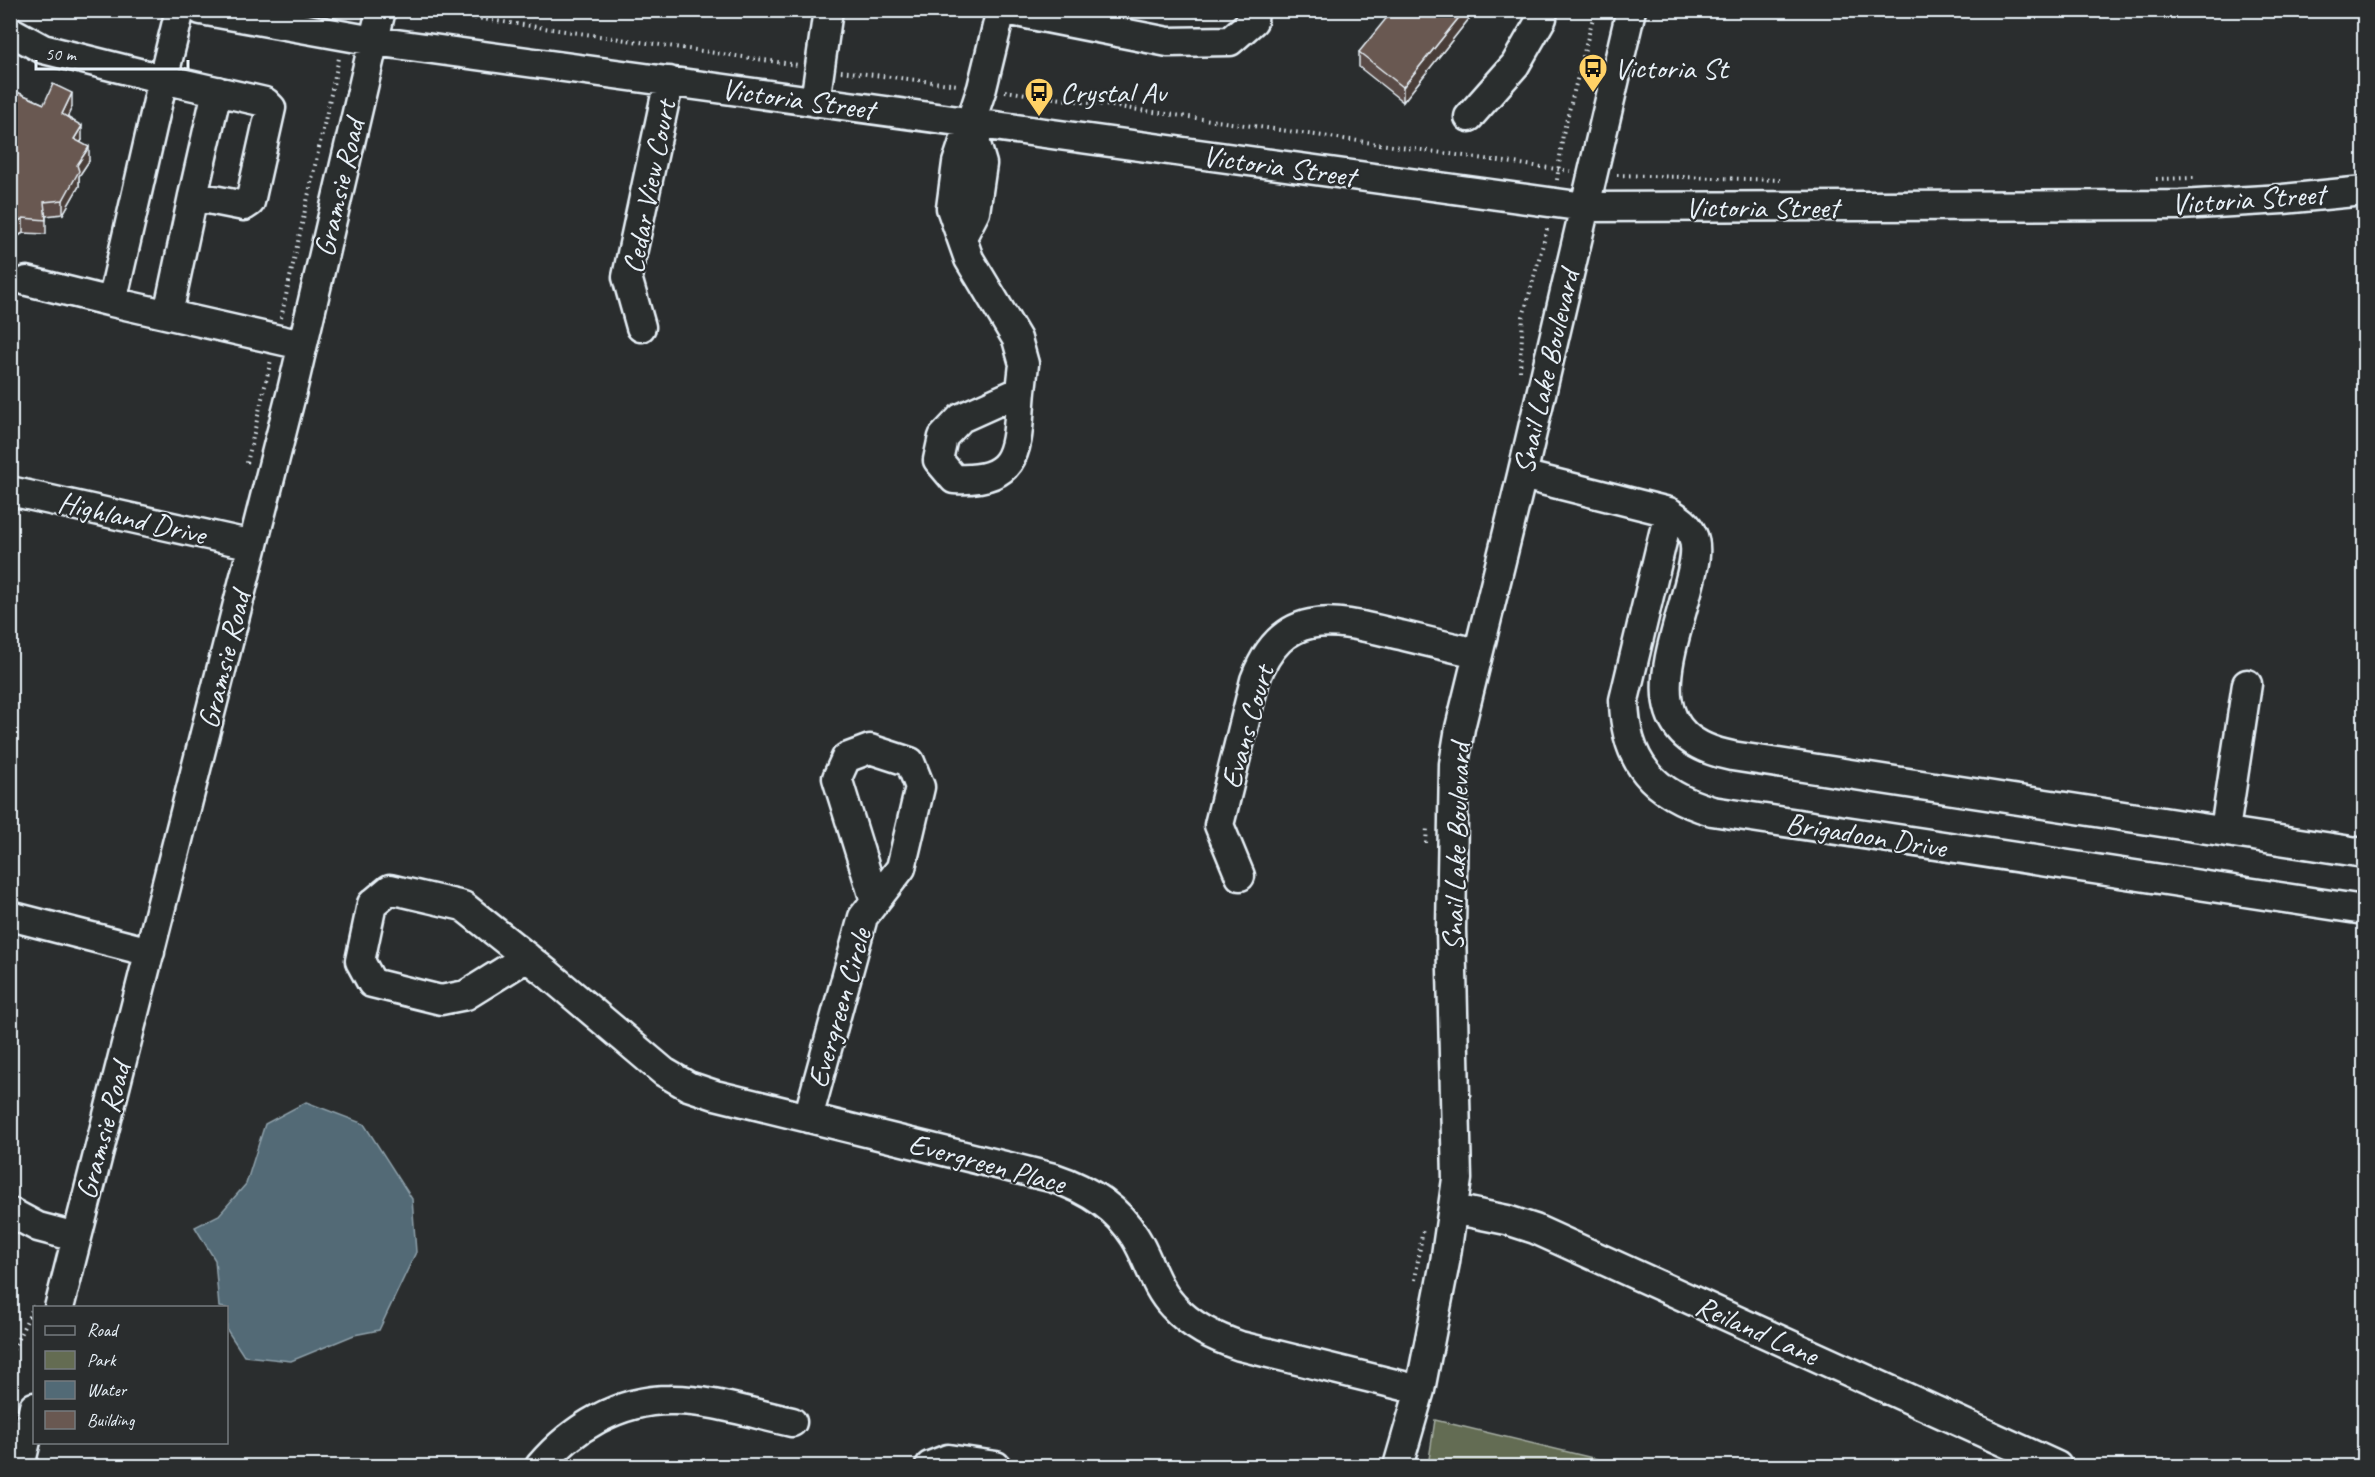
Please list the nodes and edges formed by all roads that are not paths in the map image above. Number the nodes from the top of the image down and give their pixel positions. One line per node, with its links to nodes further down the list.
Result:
1 (180, 10): 11 (street)
2 (201, 10): 10 (street, Victoria Street)
3 (381, 10): 10 (street, Gramsie Road)
4 (828, 10): 14 (street)
5 (1003, 10): 6 (street); 16 (street)
6 (1254, 10)
7 (1543, 10): 15 (street)
8 (1631, 10): 19 (street, Snail Lake Boulevard)
9 (10, 31): 11 (street)
10 (374, 41): 12 (street, Victoria Street); 24 (street, Gramsie Road)
11 (164, 79): 13 (street); 21 (street)
12 (669, 81): 14 (street, Victoria Street); 23 (street, Cedar View Court)
13 (217, 91): 18 (street); 18 (street)
14 (815, 102): 16 (street, Victoria Street)
15 (1469, 117)
16 (970, 124): 19 (street, Victoria Street); 25 (street)
17 (2364, 191): 19 (street, Victoria Street)
18 (193, 196): 22 (street)
19 (1585, 207): 26 (street, Snail Lake Boulevard)
20 (27, 281): 21 (street)
21 (112, 302): 22 (street)
22 (168, 314): 24 (street)
23 (641, 327)
24 (303, 345): 29 (street, Gramsie Road)
25 (1021, 391)
26 (1522, 475): 28 (street, Brigadoon Drive); 30 (street, Snail Lake Boulevard)
27 (10, 491): 29 (street, Highland Drive)
28 (1669, 512): 32 (street, Brigadoon Drive); 36 (street, Brigadoon Drive)
29 (253, 545): 38 (street, Gramsie Road)
30 (1478, 653): 34 (street, Evans Court); 41 (street, Snail Lake Boulevard)
31 (2247, 684): 32 (street)
32 (2225, 830): 33 (street, Brigadoon Drive)
33 (2364, 853)
34 (1240, 876)
35 (875, 901): 35 (street, Evergreen Circle); 40 (street, Evergreen Circle)
36 (2364, 910)
37 (10, 916): 38 (street)
38 (150, 952): 43 (street, Gramsie Road)
39 (527, 957): 39 (street, Evergreen Place); 40 (street, Evergreen Place)
40 (808, 1118): 45 (street, Evergreen Place)
41 (1453, 1209): 45 (street, Snail Lake Boulevard); 54 (street, Reiland Lane)
42 (10, 1212): 43 (street)
43 (76, 1237): 44 (street, Gramsie Road)
44 (59, 1306)
45 (1420, 1390): 52 (street, Snail Lake Boulevard); 53 (street, Snail Lake Boulevard)
46 (33, 1411): 48 (street)
47 (792, 1422): 49 (street)
48 (20, 1467)
49 (540, 1467)
50 (930, 1467): 51 (street)
51 (996, 1467)
52 (1398, 1467)
53 (1417, 1467)
54 (2057, 1467)

